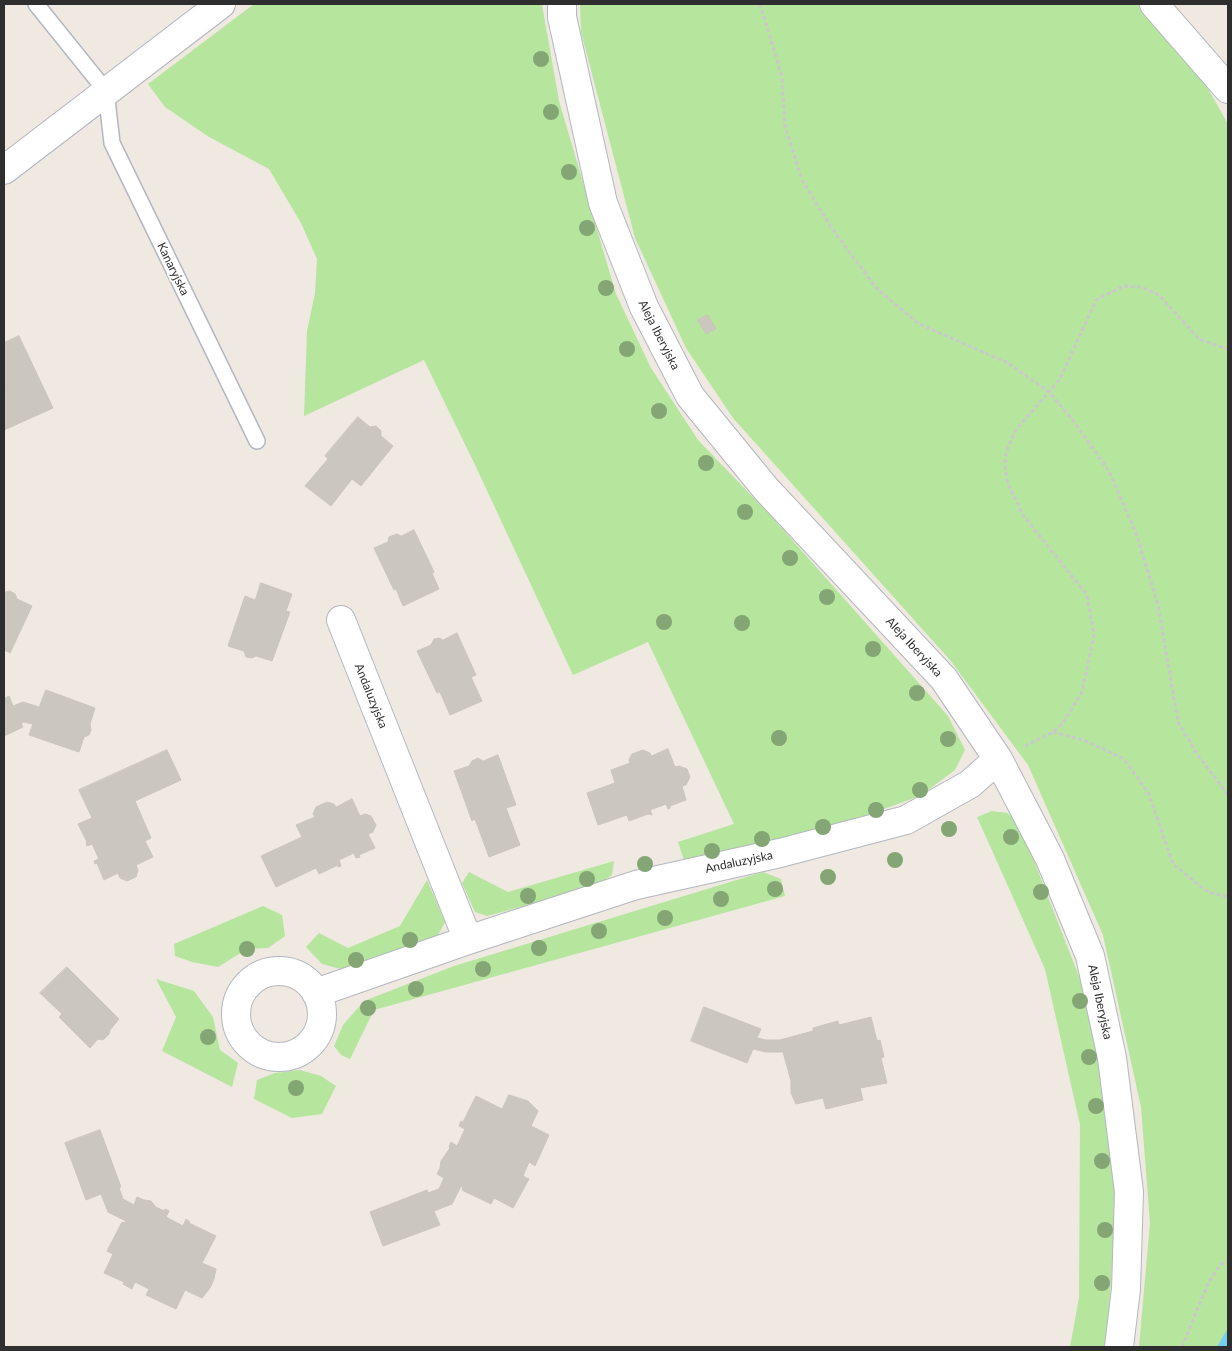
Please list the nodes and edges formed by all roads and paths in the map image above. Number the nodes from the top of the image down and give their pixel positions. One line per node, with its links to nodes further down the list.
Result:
1 (36, 4): 7 (lane)
2 (220, 4): 7 (street)
3 (562, 4): 14 (street, Aleja Iberyjska)
4 (759, 4): 10 (path)
5 (1154, 4): 6 (street)
6 (1228, 90)
7 (106, 92): 8 (street); 11 (lane, Kanaryjska)
8 (4, 170)
9 (1228, 349): 10 (path)
10 (1049, 392): 13 (path); 15 (path)
11 (257, 441)
12 (341, 620): 17 (street, Andaluzyjska)
13 (1052, 732): 14 (path); 16 (path)
14 (998, 760): 17 (street, Andaluzyjska); 20 (street, Aleja Iberyjska)
15 (1228, 794)
16 (1228, 897)
17 (468, 940): 18 (street, Andaluzyjska)
18 (316, 993)
19 (1228, 1260): 21 (path)
20 (1119, 1347)
21 (1182, 1347)

